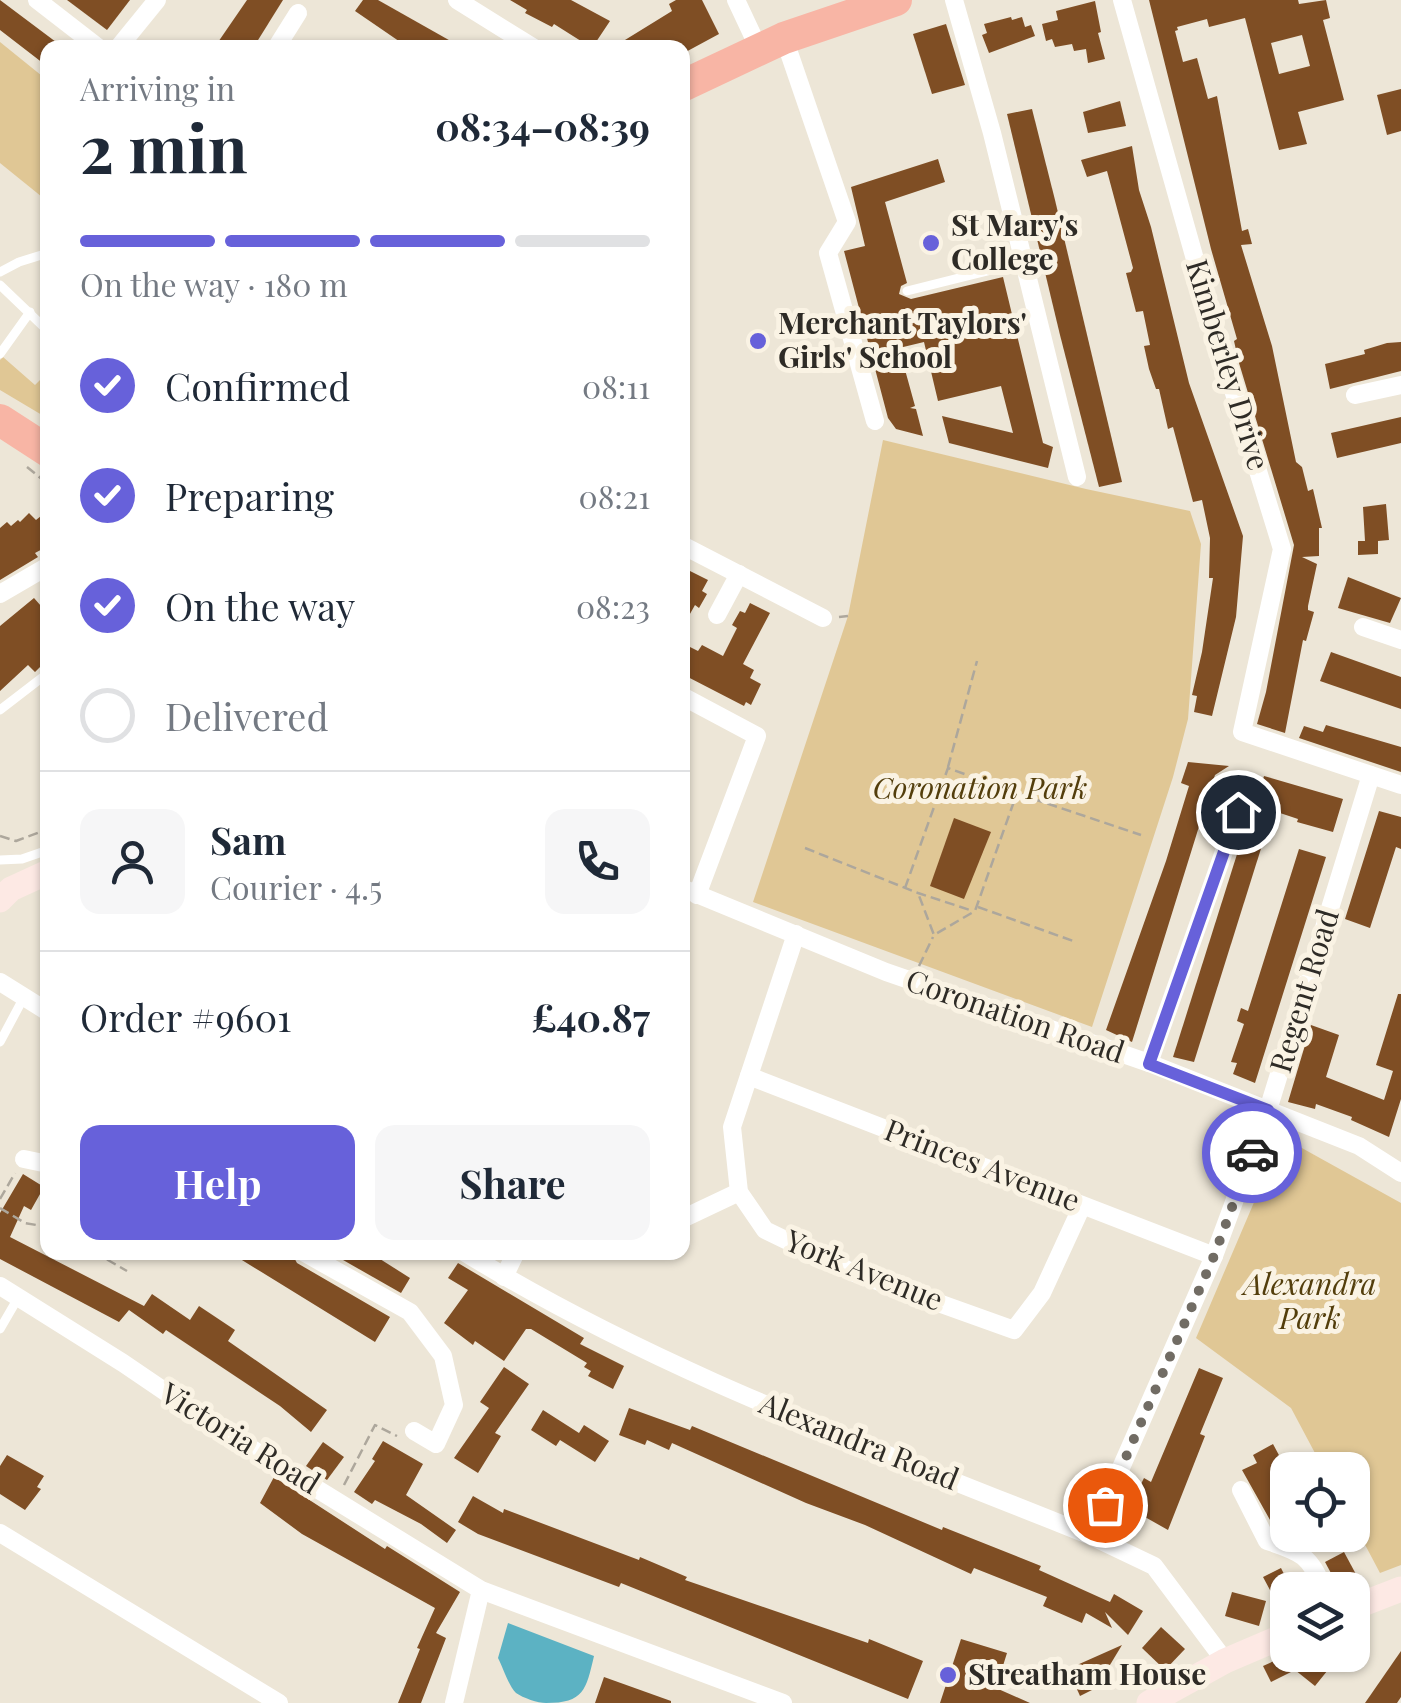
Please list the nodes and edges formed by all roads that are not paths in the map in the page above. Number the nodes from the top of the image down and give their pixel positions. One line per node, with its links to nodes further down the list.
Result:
1 (37, 0): 9 (street)
2 (158, 0): 10 (street)
3 (457, 0): 12 (street)
4 (736, 0): 13 (street)
5 (896, 0): 13 (highway)
6 (954, 0): 16 (street)
7 (1122, 0): 40 (street, Kimberley Drive)
8 (298, 13): 11 (street)
9 (89, 40)
10 (125, 40)
11 (281, 40)
12 (521, 40)
13 (772, 43): 14 (highway); 26 (street)
14 (690, 82)
15 (40, 255): 17 (lane)
16 (1025, 261): 19 (lane); 28 (street)
17 (0, 272)
18 (0, 285): 20 (lane)
19 (908, 291)
20 (30, 312): 21 (lane); 22 (lane)
21 (40, 322)
22 (0, 354)
23 (1401, 385): 24 (street)
24 (1355, 395)
25 (0, 420): 27 (highway)
26 (875, 420)
27 (40, 446)
28 (1077, 477)
29 (690, 548): 31 (street)
30 (40, 571): 32 (street)
31 (739, 574): 33 (street); 34 (street)
32 (0, 594)
33 (717, 614)
34 (823, 618)
35 (1363, 627): 36 (street)
36 (1401, 640)
37 (40, 679): 39 (lane)
38 (690, 700): 48 (street)
39 (0, 710)
40 (1371, 775): 41 (street); 57 (street, Regent Road)
41 (1401, 785)
42 (1238, 812): 55 (street)
43 (40, 853): 44 (lane)
44 (0, 860)
45 (40, 875): 47 (street)
46 (40, 875): 49 (street)
47 (0, 881)
48 (690, 892): 50 (street, Coronation Road)
49 (0, 900)
50 (796, 934): 55 (street, Coronation Road); 56 (street)
51 (1, 981): 52 (street)
52 (24, 998): 53 (street); 54 (lane)
53 (40, 1007)
54 (0, 1042)
55 (1149, 1064): 57 (street, Coronation Road)
56 (749, 1076): 61 (street); 62 (street, Princes Avenue)
57 (1268, 1110): 60 (street, Coronation Road); 64 (street, Regent Road)
58 (24, 1158): 59 (street)
59 (40, 1162)
60 (1399, 1164)
61 (738, 1192): 62 (street, York Avenue); 63 (street)
62 (1082, 1206): 64 (street, Princes Avenue)
63 (690, 1215)
64 (1214, 1256): 75 (street, Regent Road)
65 (317, 1260): 72 (street)
66 (477, 1260): 68 (street, Alexandra Road)
67 (512, 1260): 68 (street)
68 (504, 1277): 75 (street, Alexandra Road)
69 (0, 1286): 70 (street, Victoria Road)
70 (18, 1298): 71 (lane); 78 (street, Victoria Road)
71 (0, 1330)
72 (414, 1431)
73 (1241, 1490): 76 (street)
74 (0, 1533): 83 (street)
75 (1091, 1536): 81 (street, Alexandra Road)
76 (1316, 1572)
77 (1401, 1588): 79 (street)
78 (480, 1590): 82 (street, Victoria Road); 84 (street)
79 (1370, 1601)
80 (1270, 1642): 81 (street)
81 (1225, 1661): 85 (street)
82 (779, 1702)
83 (279, 1703)
84 (454, 1703)
85 (1149, 1703)

